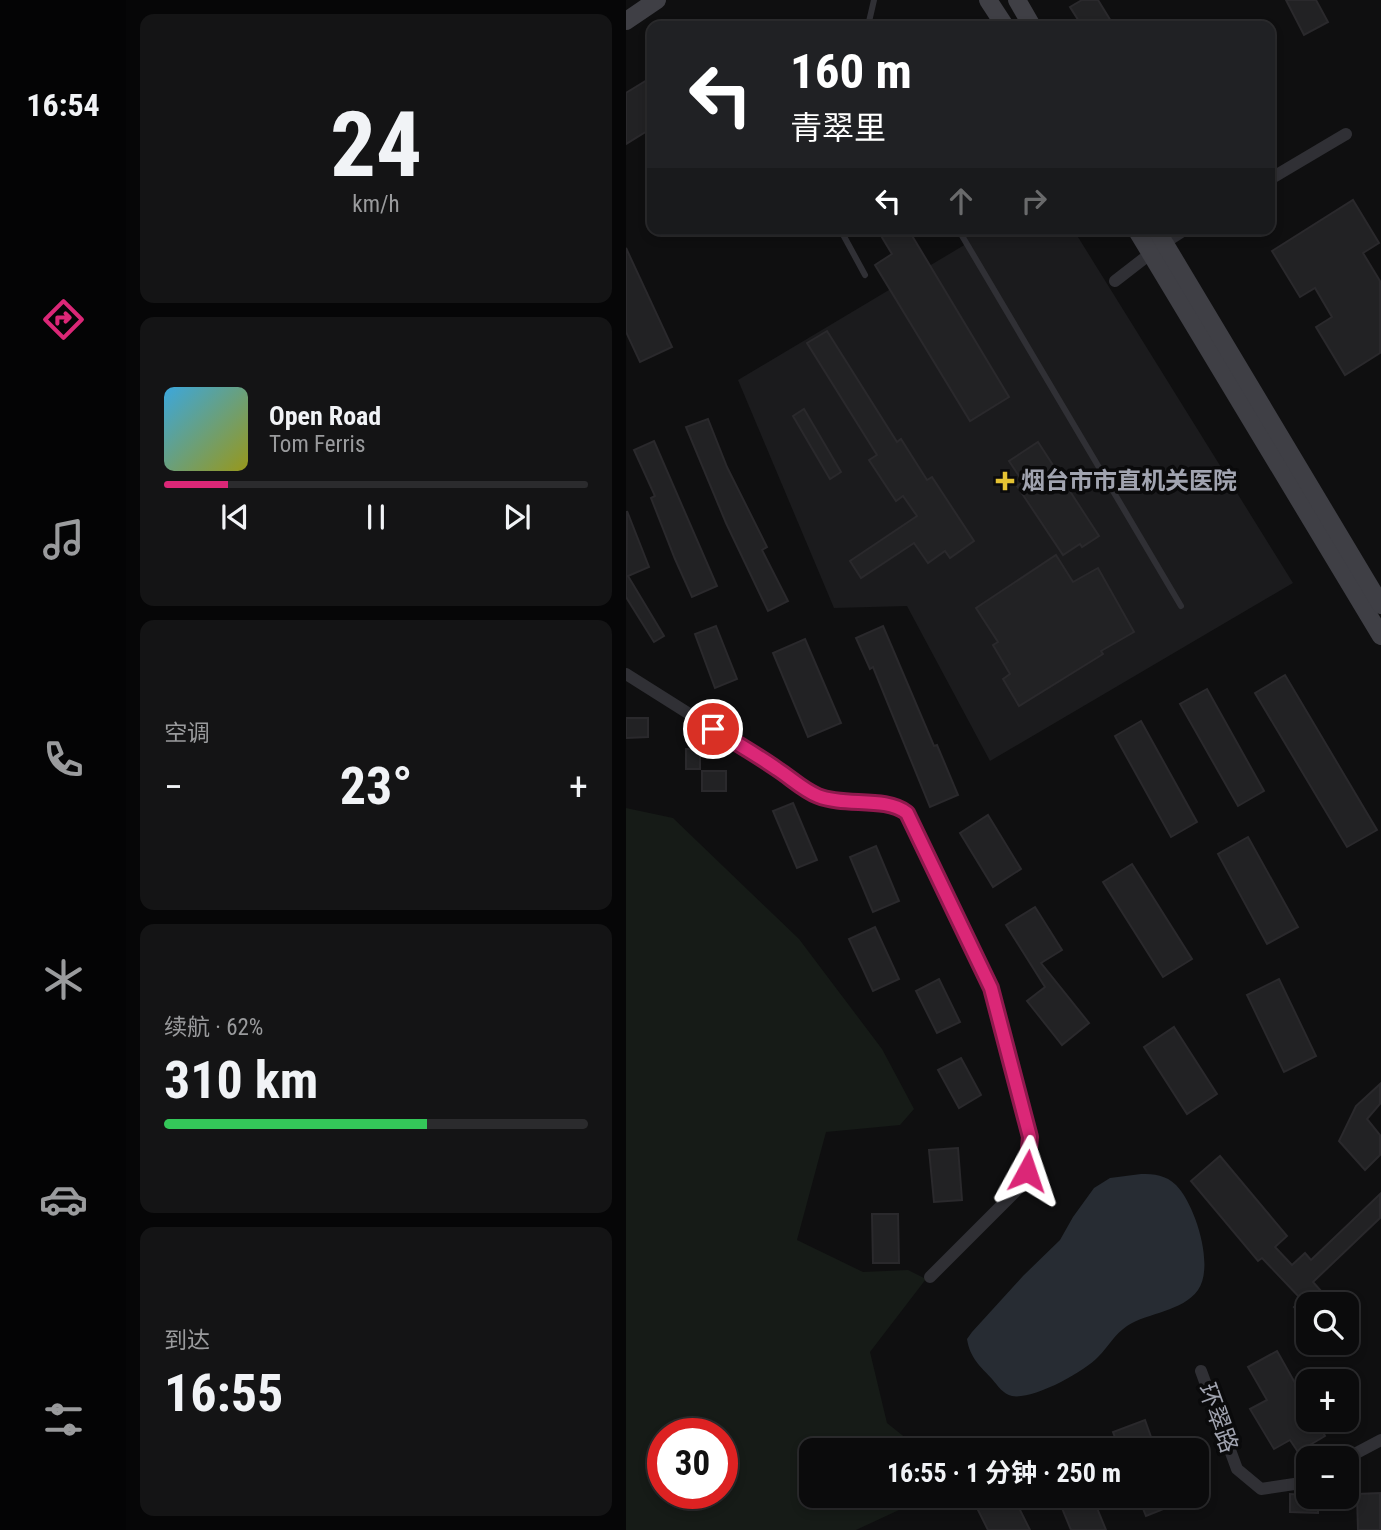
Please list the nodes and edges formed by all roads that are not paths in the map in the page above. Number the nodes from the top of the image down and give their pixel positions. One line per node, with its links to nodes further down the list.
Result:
1 (657, 0): 5 (main road)
2 (874, 0): 6 (lane)
3 (988, 0): 7 (main road)
4 (1017, 0): 8 (main road)
5 (626, 21)
6 (869, 21)
7 (1002, 21)
8 (1030, 21)
9 (1346, 134): 10 (street)
10 (1275, 176)
11 (843, 235): 14 (lane)
12 (962, 235): 17 (lane)
13 (1157, 242): 15 (street); 16 (main road); 18 (main road)
14 (865, 275)
15 (1115, 281)
16 (1380, 605)
17 (1181, 606)
18 (1380, 636)
19 (626, 674): 20 (street)
20 (930, 1277)
21 (1201, 1371): 24 (street, 环翠路)
22 (1380, 1440): 23 (street)
23 (1359, 1451)
24 (1296, 1484)

